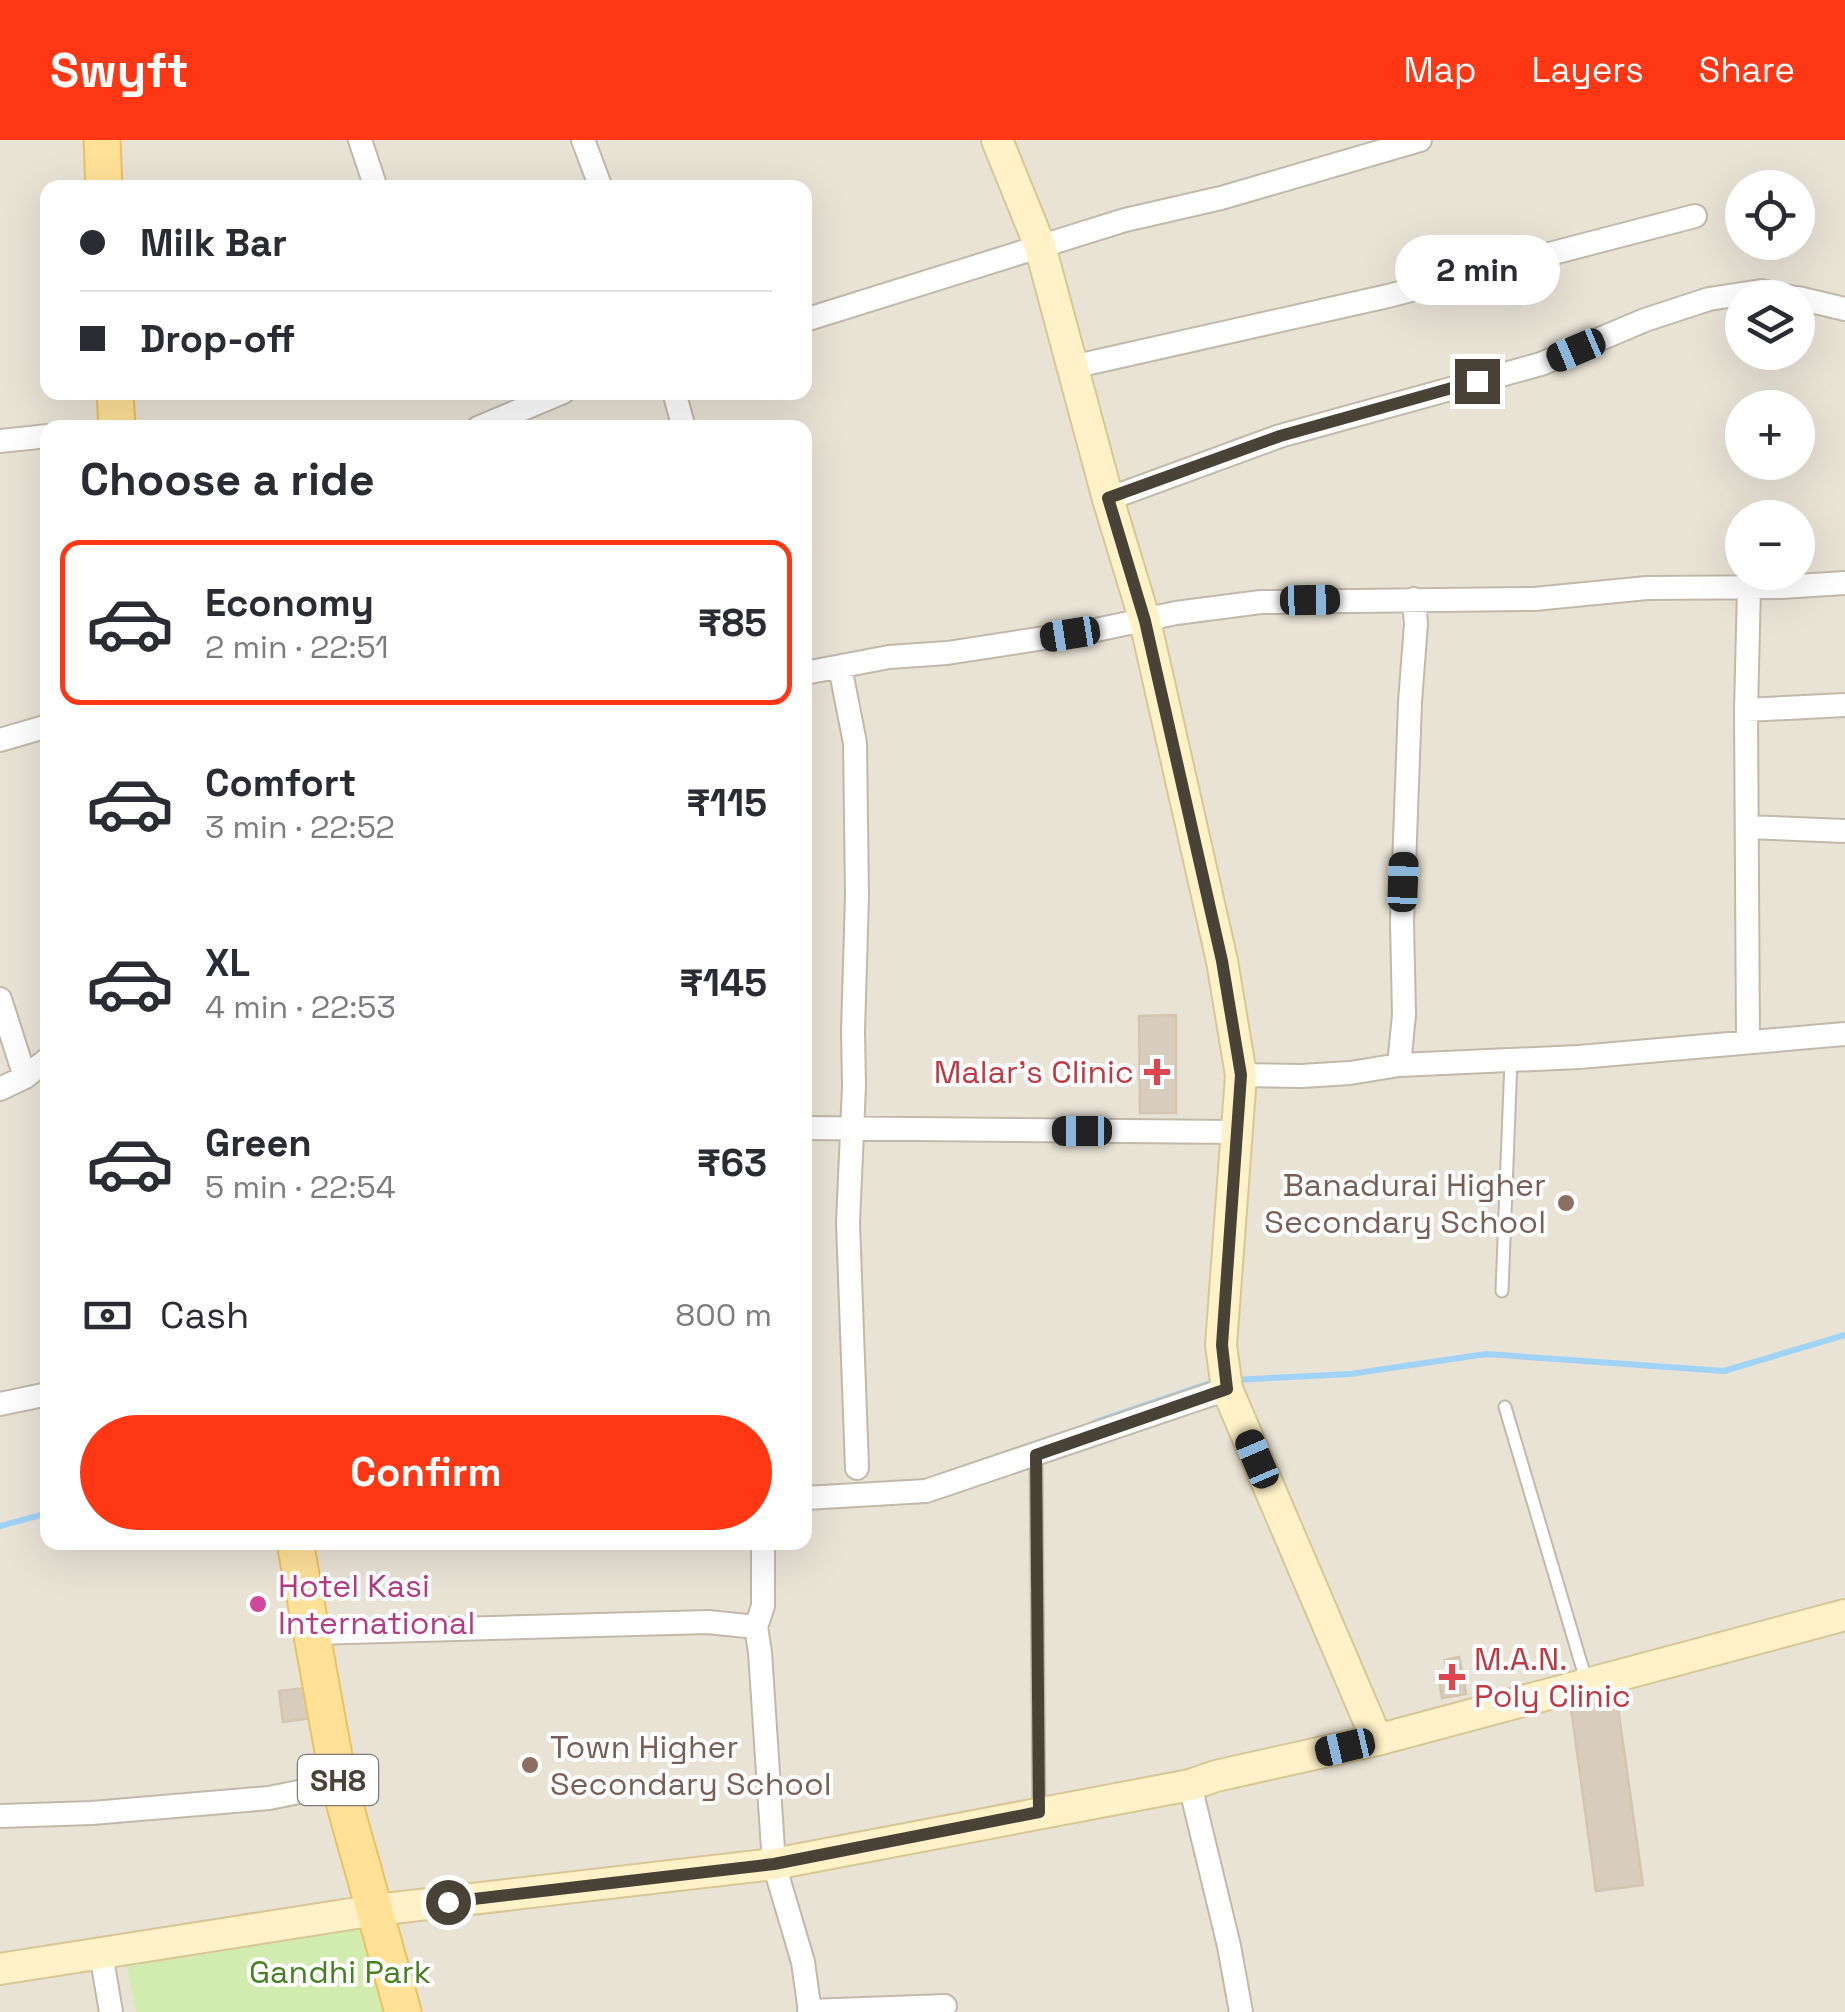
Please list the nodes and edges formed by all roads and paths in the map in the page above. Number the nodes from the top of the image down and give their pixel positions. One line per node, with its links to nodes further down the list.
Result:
1 (102, 140): 6 (main road)
2 (360, 140): 7 (street)
3 (583, 140): 8 (street)
4 (996, 140): 10 (street)
5 (1420, 140): 10 (street)
6 (104, 180)
7 (373, 180)
8 (598, 180)
9 (1695, 216): 15 (street)
10 (1040, 246): 14 (street); 15 (street)
11 (1725, 296): 20 (street)
12 (1815, 302): 13 (street)
13 (1845, 309)
14 (812, 318)
15 (1072, 367): 20 (street)
16 (543, 400): 17 (street)
17 (497, 420)
18 (40, 437): 19 (street)
19 (0, 441)
20 (1108, 498): 26 (street)
21 (1845, 583): 22 (street)
22 (1815, 584)
23 (1725, 587): 25 (street)
24 (1749, 590): 30 (street)
25 (1414, 599): 26 (street); 40 (street)
26 (1145, 621): 27 (street); 41 (street)
27 (840, 667): 28 (street); 45 (street)
28 (812, 672)
29 (1845, 705): 30 (street)
30 (1746, 710): 33 (street)
31 (40, 728): 32 (street)
32 (0, 740)
33 (1747, 828): 34 (street); 37 (street)
34 (1845, 831)
35 (0, 1000): 42 (street)
36 (1845, 1034): 37 (street)
37 (1748, 1042): 38 (street)
38 (1510, 1060): 40 (street); 47 (lane)
39 (40, 1065): 42 (street)
40 (1399, 1065): 41 (street)
41 (1241, 1075): 46 (street)
42 (25, 1077): 43 (street)
43 (0, 1089)
44 (812, 1128): 45 (street)
45 (851, 1129): 46 (street); 53 (street)
46 (1236, 1132): 48 (street)
47 (1502, 1291)
48 (1227, 1389): 52 (street); 61 (street)
49 (40, 1396): 50 (street)
50 (0, 1404)
51 (1506, 1408): 60 (lane)
52 (1036, 1455): 54 (street); 64 (lane)
53 (857, 1468)
54 (812, 1498)
55 (297, 1550): 59 (main road, SH8)
56 (764, 1550): 58 (street)
57 (1845, 1615): 60 (street)
58 (756, 1628): 59 (street); 66 (street)
59 (312, 1632): 62 (main road, SH8)
60 (1587, 1684): 61 (street)
61 (1378, 1740): 63 (street)
62 (339, 1784): 65 (street); 67 (main road, SH8)
63 (1190, 1785): 64 (street); 74 (street)
64 (1039, 1812): 66 (street)
65 (0, 1816)
66 (774, 1864): 67 (street); 73 (street)
67 (376, 1910): 68 (street); 72 (main road, SH8)
68 (100, 1953): 69 (street); 71 (street)
69 (0, 1969)
70 (945, 2006): 73 (street)
71 (110, 2012)
72 (404, 2012)
73 (810, 2012)
74 (1241, 2012)

